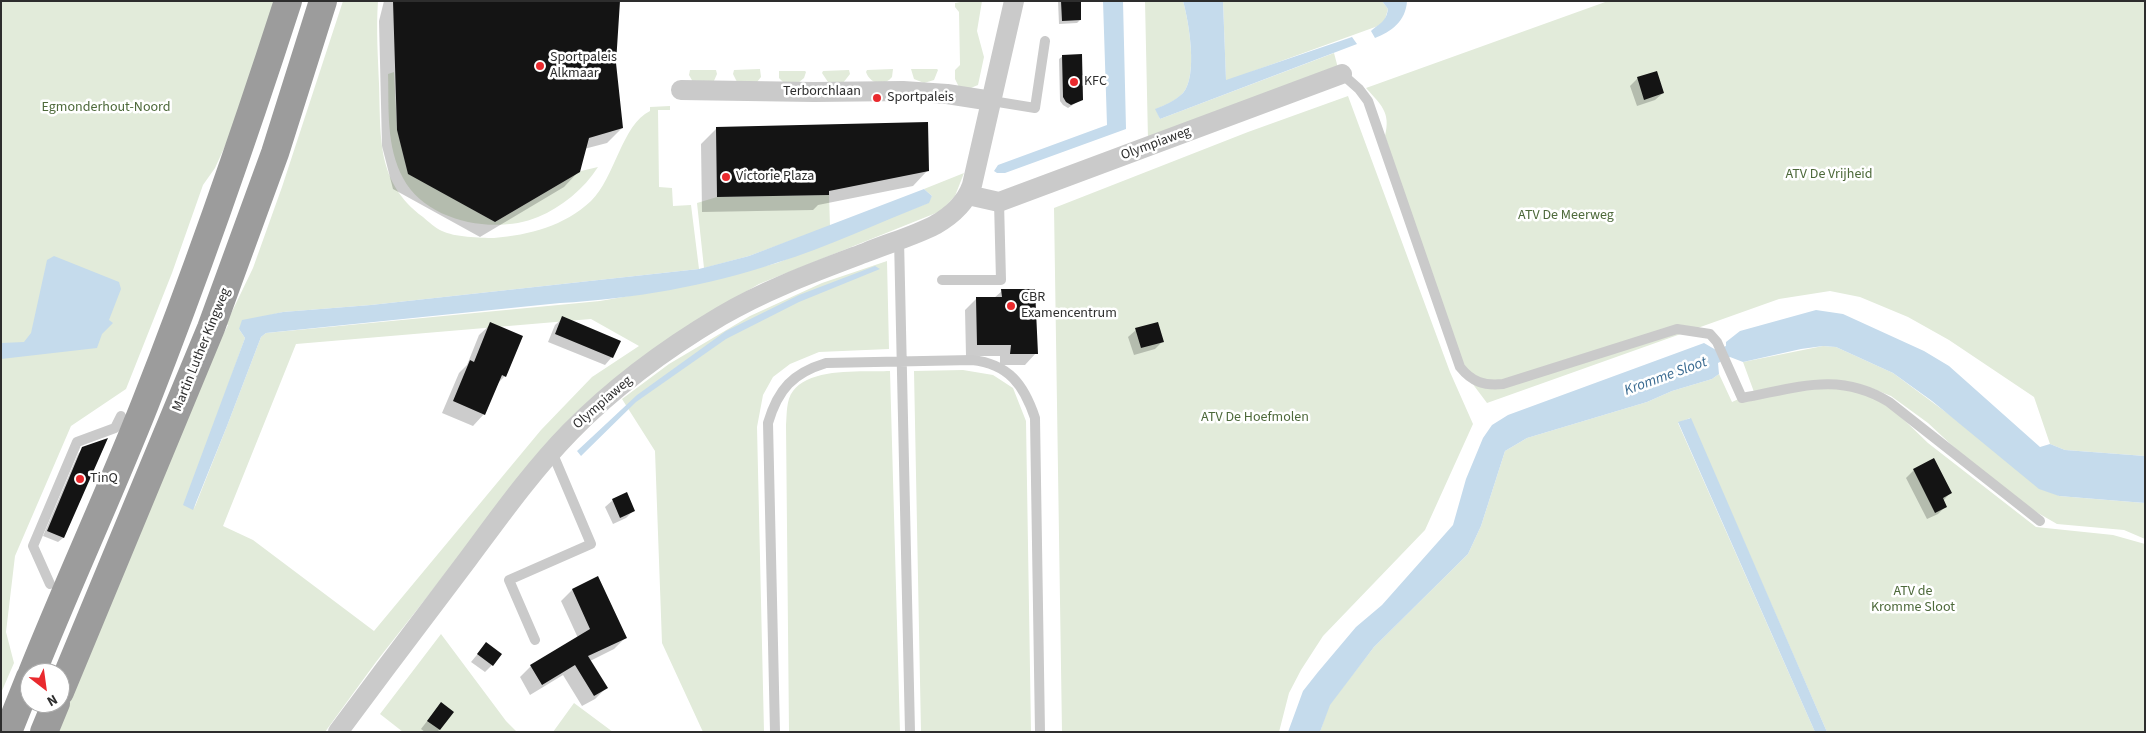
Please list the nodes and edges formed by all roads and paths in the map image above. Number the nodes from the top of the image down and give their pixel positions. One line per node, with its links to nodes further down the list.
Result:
1 (288, 1): 12 (highway)
2 (323, 1): 21 (highway, Martin Luther Kingweg)
3 (1014, 1): 7 (street, Olympiaweg)
4 (1045, 41): 7 (lane)
5 (1342, 74): 9 (street, Olympiaweg); 16 (lane)
6 (681, 90): 7 (street, Terborchlaan)
7 (992, 101): 8 (street, Olympiaweg)
8 (968, 195): 9 (street); 10 (street, Olympiaweg)
9 (999, 202): 11 (lane)
10 (899, 239): 13 (lane); 15 (street, Olympiaweg)
11 (942, 280)
12 (162, 361): 14 (highway); 18 (highway)
13 (901, 361): 27 (lane); 28 (lane); 29 (lane)
14 (121, 416): 17 (lane)
15 (552, 452): 19 (lane); 26 (street, Olympiaweg)
16 (2040, 521)
17 (50, 584): 18 (highway)
18 (45, 639): 20 (highway)
19 (535, 640)
20 (36, 663)
21 (70, 668)
22 (20, 702): 24 (highway)
23 (52, 713): 25 (highway)
24 (8, 732)
25 (44, 732)
26 (338, 732)
27 (776, 732)
28 (910, 732)
29 (1040, 732)

